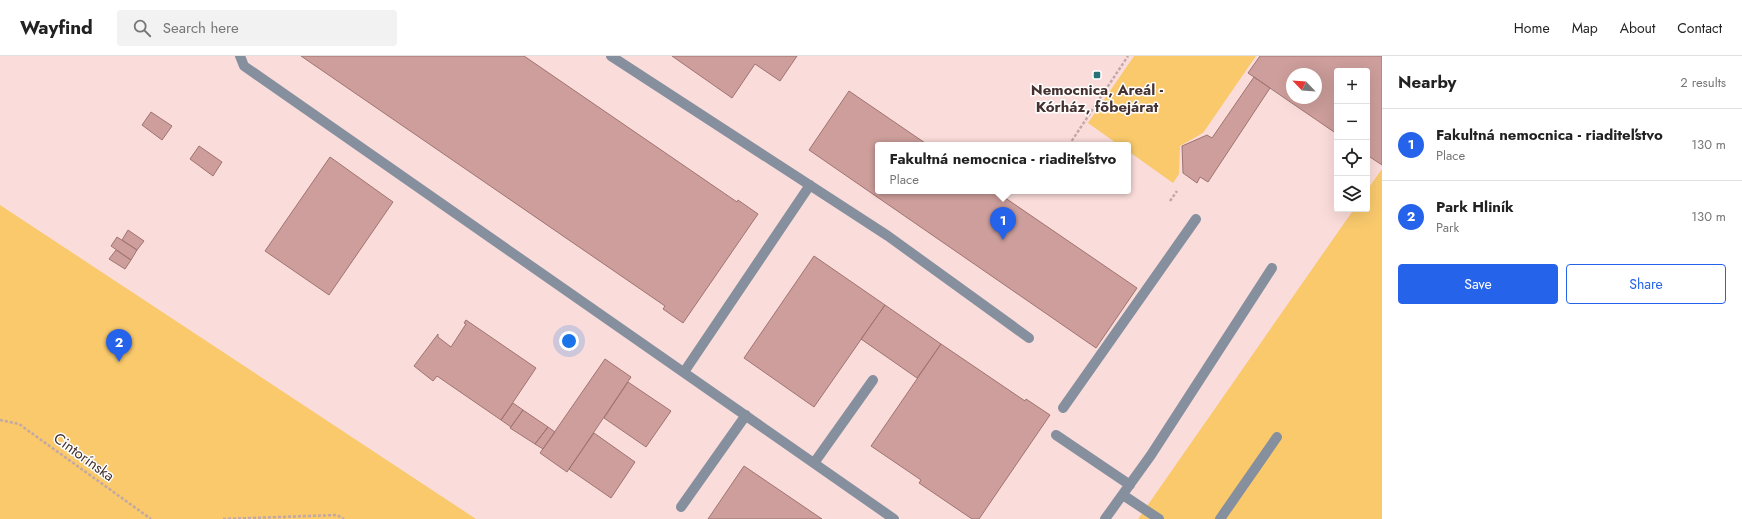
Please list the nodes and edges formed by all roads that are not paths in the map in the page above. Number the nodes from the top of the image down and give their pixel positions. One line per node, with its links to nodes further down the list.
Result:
1 (240, 56): 7 (lane)
2 (611, 56): 3 (lane)
3 (810, 185): 6 (lane); 7 (lane)
4 (1196, 219): 9 (lane)
5 (1272, 268): 14 (lane)
6 (1029, 338)
7 (684, 372): 10 (lane)
8 (873, 380): 13 (lane)
9 (1064, 408)
10 (746, 415): 13 (lane); 16 (lane)
11 (1056, 435): 14 (lane)
12 (1277, 436): 20 (lane)
13 (814, 463): 17 (lane)
14 (1130, 484): 15 (lane)
15 (1123, 495): 18 (lane); 19 (lane)
16 (681, 508)
17 (891, 518)
18 (1105, 519)
19 (1159, 519)
20 (1220, 519)

